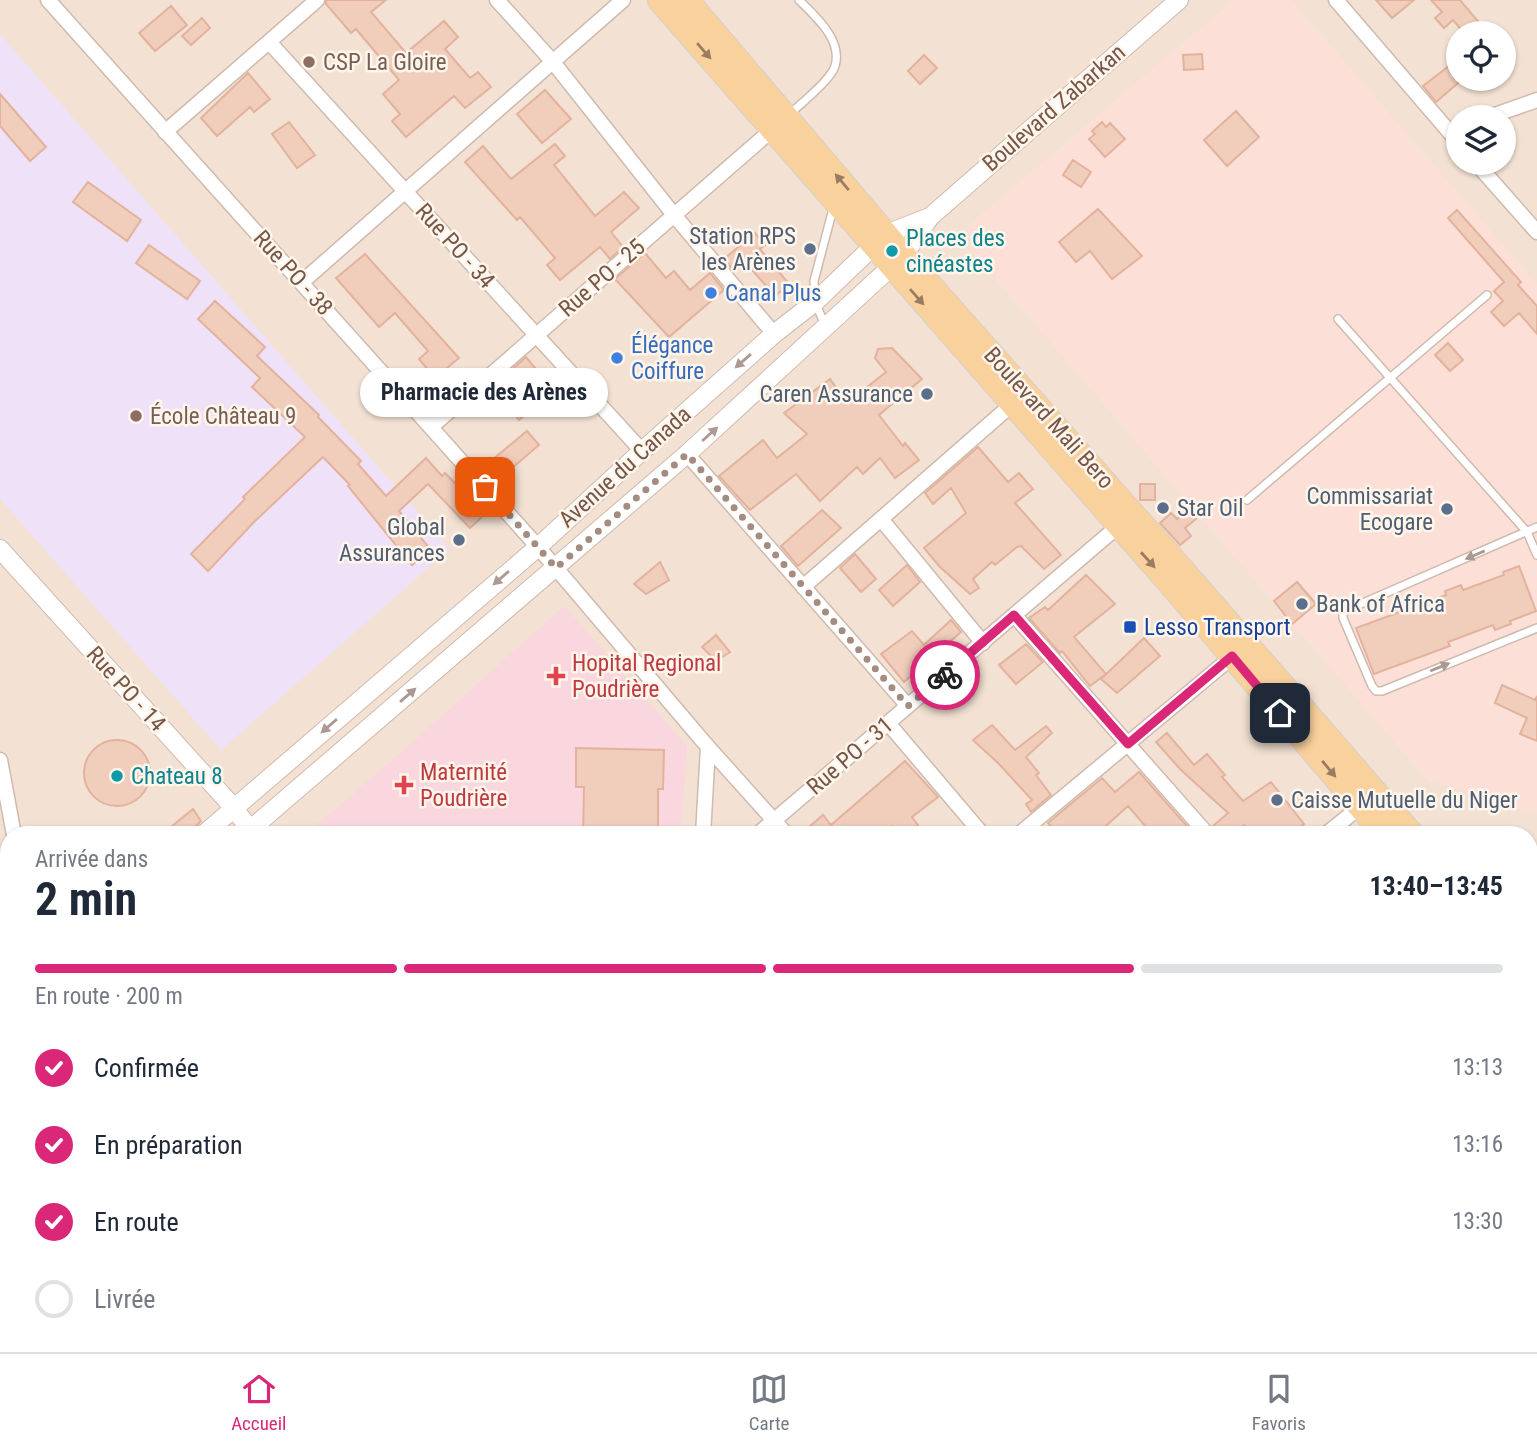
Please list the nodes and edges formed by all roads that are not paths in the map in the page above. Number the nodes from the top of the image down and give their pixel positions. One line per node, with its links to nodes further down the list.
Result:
1 (48, 0): 16 (street, Rue PO - 38)
2 (317, 0): 10 (street)
3 (497, 0): 11 (street)
4 (623, 0): 11 (street)
5 (659, 0): 14 (main road, Boulevard Mali Bero, one-way to 14)
6 (687, 0): 14 (main road, Boulevard Mali Bero)
7 (799, 0): 14 (lane)
8 (1179, 0): 21 (street, Boulevard Zabarkan)
9 (1336, 0): 15 (street)
10 (269, 42): 16 (street); 18 (street, Rue PO - 34)
11 (553, 62): 18 (street); 20 (street)
12 (1537, 100): 13 (street)
13 (1516, 107)
14 (780, 123): 19 (main road, Boulevard Mali Bero); 20 (street, Rue PO - 25); 23 (main road, Boulevard Mali Bero, one-way to 14)
15 (1446, 124)
16 (165, 132): 25 (street, Rue PO - 38)
17 (1487, 175): 22 (street)
18 (405, 191): 25 (street); 31 (street, Rue PO - 34)
19 (835, 201): 23 (main road, Boulevard Mali Bero); 27 (lane)
20 (674, 215): 30 (street); 31 (street, Rue PO - 25)
21 (930, 216): 23 (street, Boulevard Zabarkan); 24 (street, Boulevard Zabarkan)
22 (1537, 232)
23 (880, 239): 24 (main road, Boulevard Mali Bero); 27 (street, Avenue du Canada)
24 (898, 261): 29 (street, Avenue du Canada); 33 (main road, Boulevard Mali Bero)
25 (302, 282): 34 (street, Rue PO - 38)
26 (1487, 296): 32 (lane)
27 (815, 302): 29 (lane); 30 (street, Avenue du Canada)
28 (1338, 319): 32 (lane)
29 (826, 329): 36 (street, Avenue du Canada, one-way to 29)
30 (774, 334): 35 (street, Avenue du Canada, one-way to 35)
31 (537, 335): 34 (street, Rue PO - 25); 35 (street, Rue PO - 34)
32 (1390, 379): 37 (lane); 41 (lane)
33 (1019, 399): 38 (street); 39 (main road, Boulevard Mali Bero)
34 (431, 427): 42 (street, Rue PO - 38)
35 (642, 450): 42 (street, Avenue du Canada)
36 (687, 454): 45 (street, Avenue du Canada); 46 (street)
37 (1247, 500)
38 (881, 519): 46 (street); 49 (street)
39 (1126, 520): 47 (street, Rue PO - 31); 50 (main road, Boulevard Mali Bero)
40 (1537, 527): 41 (lane)
41 (1527, 532): 44 (lane); 48 (lane, one-way to 48)
42 (538, 547): 45 (street, Rue PO - 38); 57 (street, Avenue du Canada, one-way to 57)
43 (0, 549): 57 (street, Rue PO - 14)
44 (1537, 555)
45 (556, 568): 54 (street, Rue PO - 38); 62 (street, Avenue du Canada, one-way to 45)
46 (803, 587): 51 (street)
47 (1014, 615): 49 (street, Rue PO - 31); 53 (street)
48 (1537, 628)
49 (983, 643): 51 (street, Rue PO - 31)
50 (1240, 650): 53 (street); 56 (main road, Boulevard Mali Bero)
51 (908, 706): 52 (street, Rue PO - 31)
52 (888, 723): 58 (street, Rue PO - 31); 66 (street)
53 (1128, 744): 67 (street); 68 (street)
54 (708, 747): 58 (street, Rue PO - 38); 63 (street)
55 (0, 760): 59 (street)
56 (1369, 801): 69 (street); 70 (main road, Boulevard Mali Bero); 71 (main road, Boulevard Mali Bero)
57 (233, 808): 60 (street, Avenue du Canada); 61 (street, Rue PO - 14)
58 (775, 820): 64 (street, Rue PO - 31); 65 (street, Rue PO - 38)
59 (12, 826)
60 (213, 826)
61 (244, 826)
62 (254, 826)
63 (704, 826)
64 (768, 826)
65 (780, 826)
66 (974, 826)
67 (1029, 826)
68 (1200, 826)
69 (1337, 826)
70 (1380, 826)
71 (1401, 826)

